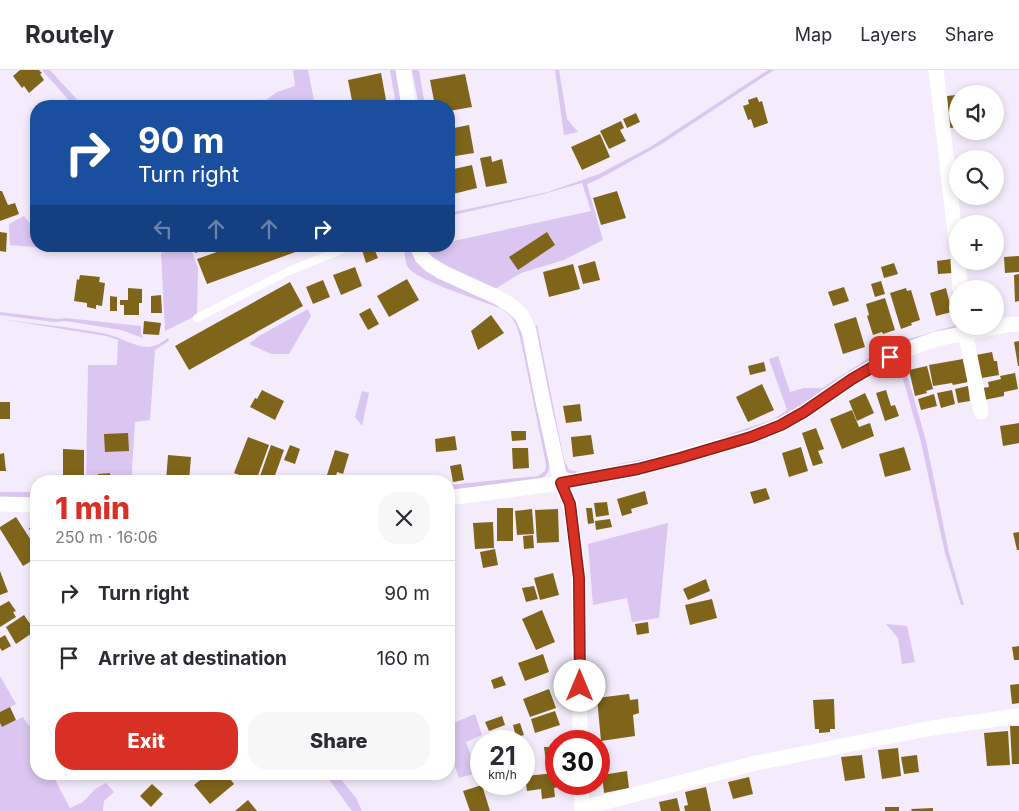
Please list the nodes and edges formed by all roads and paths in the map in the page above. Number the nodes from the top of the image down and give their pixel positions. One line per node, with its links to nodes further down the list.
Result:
1 (403, 70): 3 (street)
2 (936, 70): 4 (street)
3 (408, 100)
4 (953, 215)
5 (336, 252): 7 (lane)
6 (420, 252): 13 (street)
7 (198, 318)
8 (1019, 324): 9 (street)
9 (1004, 325)
10 (949, 334): 13 (street)
11 (965, 335): 12 (street)
12 (981, 412)
13 (561, 483): 14 (street); 18 (street)
14 (455, 497)
15 (0, 504): 16 (street)
16 (30, 505)
17 (1019, 716): 20 (street)
18 (580, 730)
19 (581, 795): 20 (street)
20 (582, 809)

